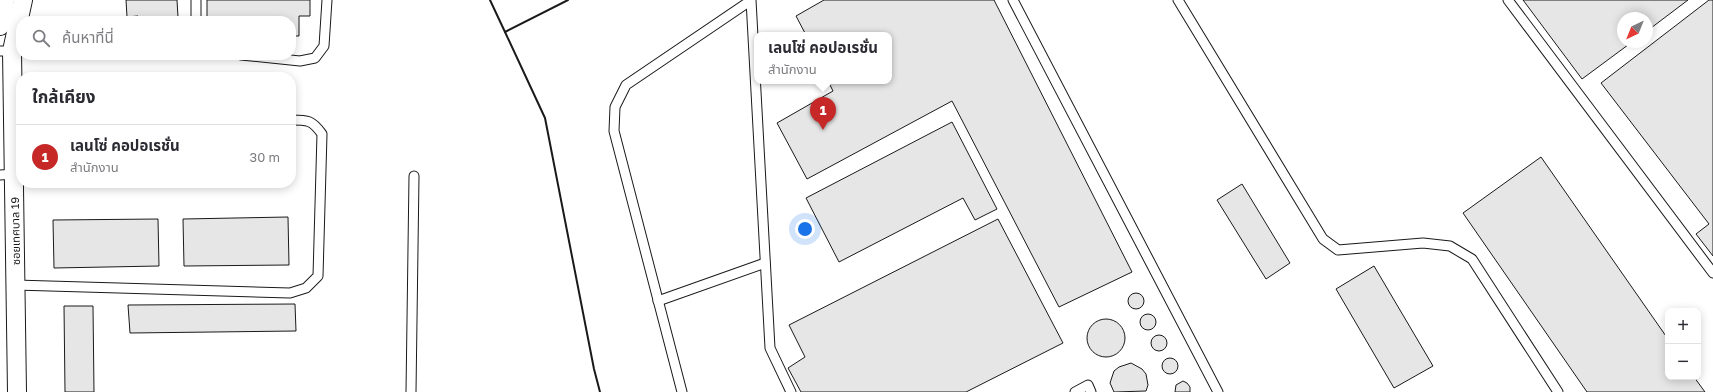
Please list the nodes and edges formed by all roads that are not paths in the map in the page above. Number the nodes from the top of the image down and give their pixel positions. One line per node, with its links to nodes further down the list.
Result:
1 (5, 0): 11 (street)
2 (23, 0): 9 (street, ซอยเทศบาล 19)
3 (196, 0): 10 (lane)
4 (327, 0): 15 (lane)
5 (1013, 0): 32 (lane)
6 (1178, 0): 33 (lane)
7 (1508, 0): 23 (lane)
8 (751, 1): 14 (lane); 25 (lane)
9 (19, 16)
10 (196, 16)
11 (0, 26)
12 (16, 30): 13 (street, ซอยเทศบาล 19)
13 (11, 51): 17 (street, ซอยเทศบาล 19)
14 (754, 57)
15 (290, 60)
16 (755, 84): 22 (lane)
17 (16, 112)
18 (296, 120): 24 (lane)
19 (16, 129): 20 (street, ซอยเทศบาล 19)
20 (7, 174): 24 (street, ซอยเทศบาล 19)
21 (414, 176): 27 (lane)
22 (765, 263): 25 (lane); 29 (lane)
23 (1713, 273)
24 (15, 285): 26 (street, ซอยเทศบาล 19)
25 (658, 301): 28 (lane)
26 (17, 392)
27 (411, 392)
28 (682, 392)
29 (791, 392)
30 (1075, 392): 31 (lane)
31 (1091, 392)
32 (1218, 392)
33 (1558, 392)

